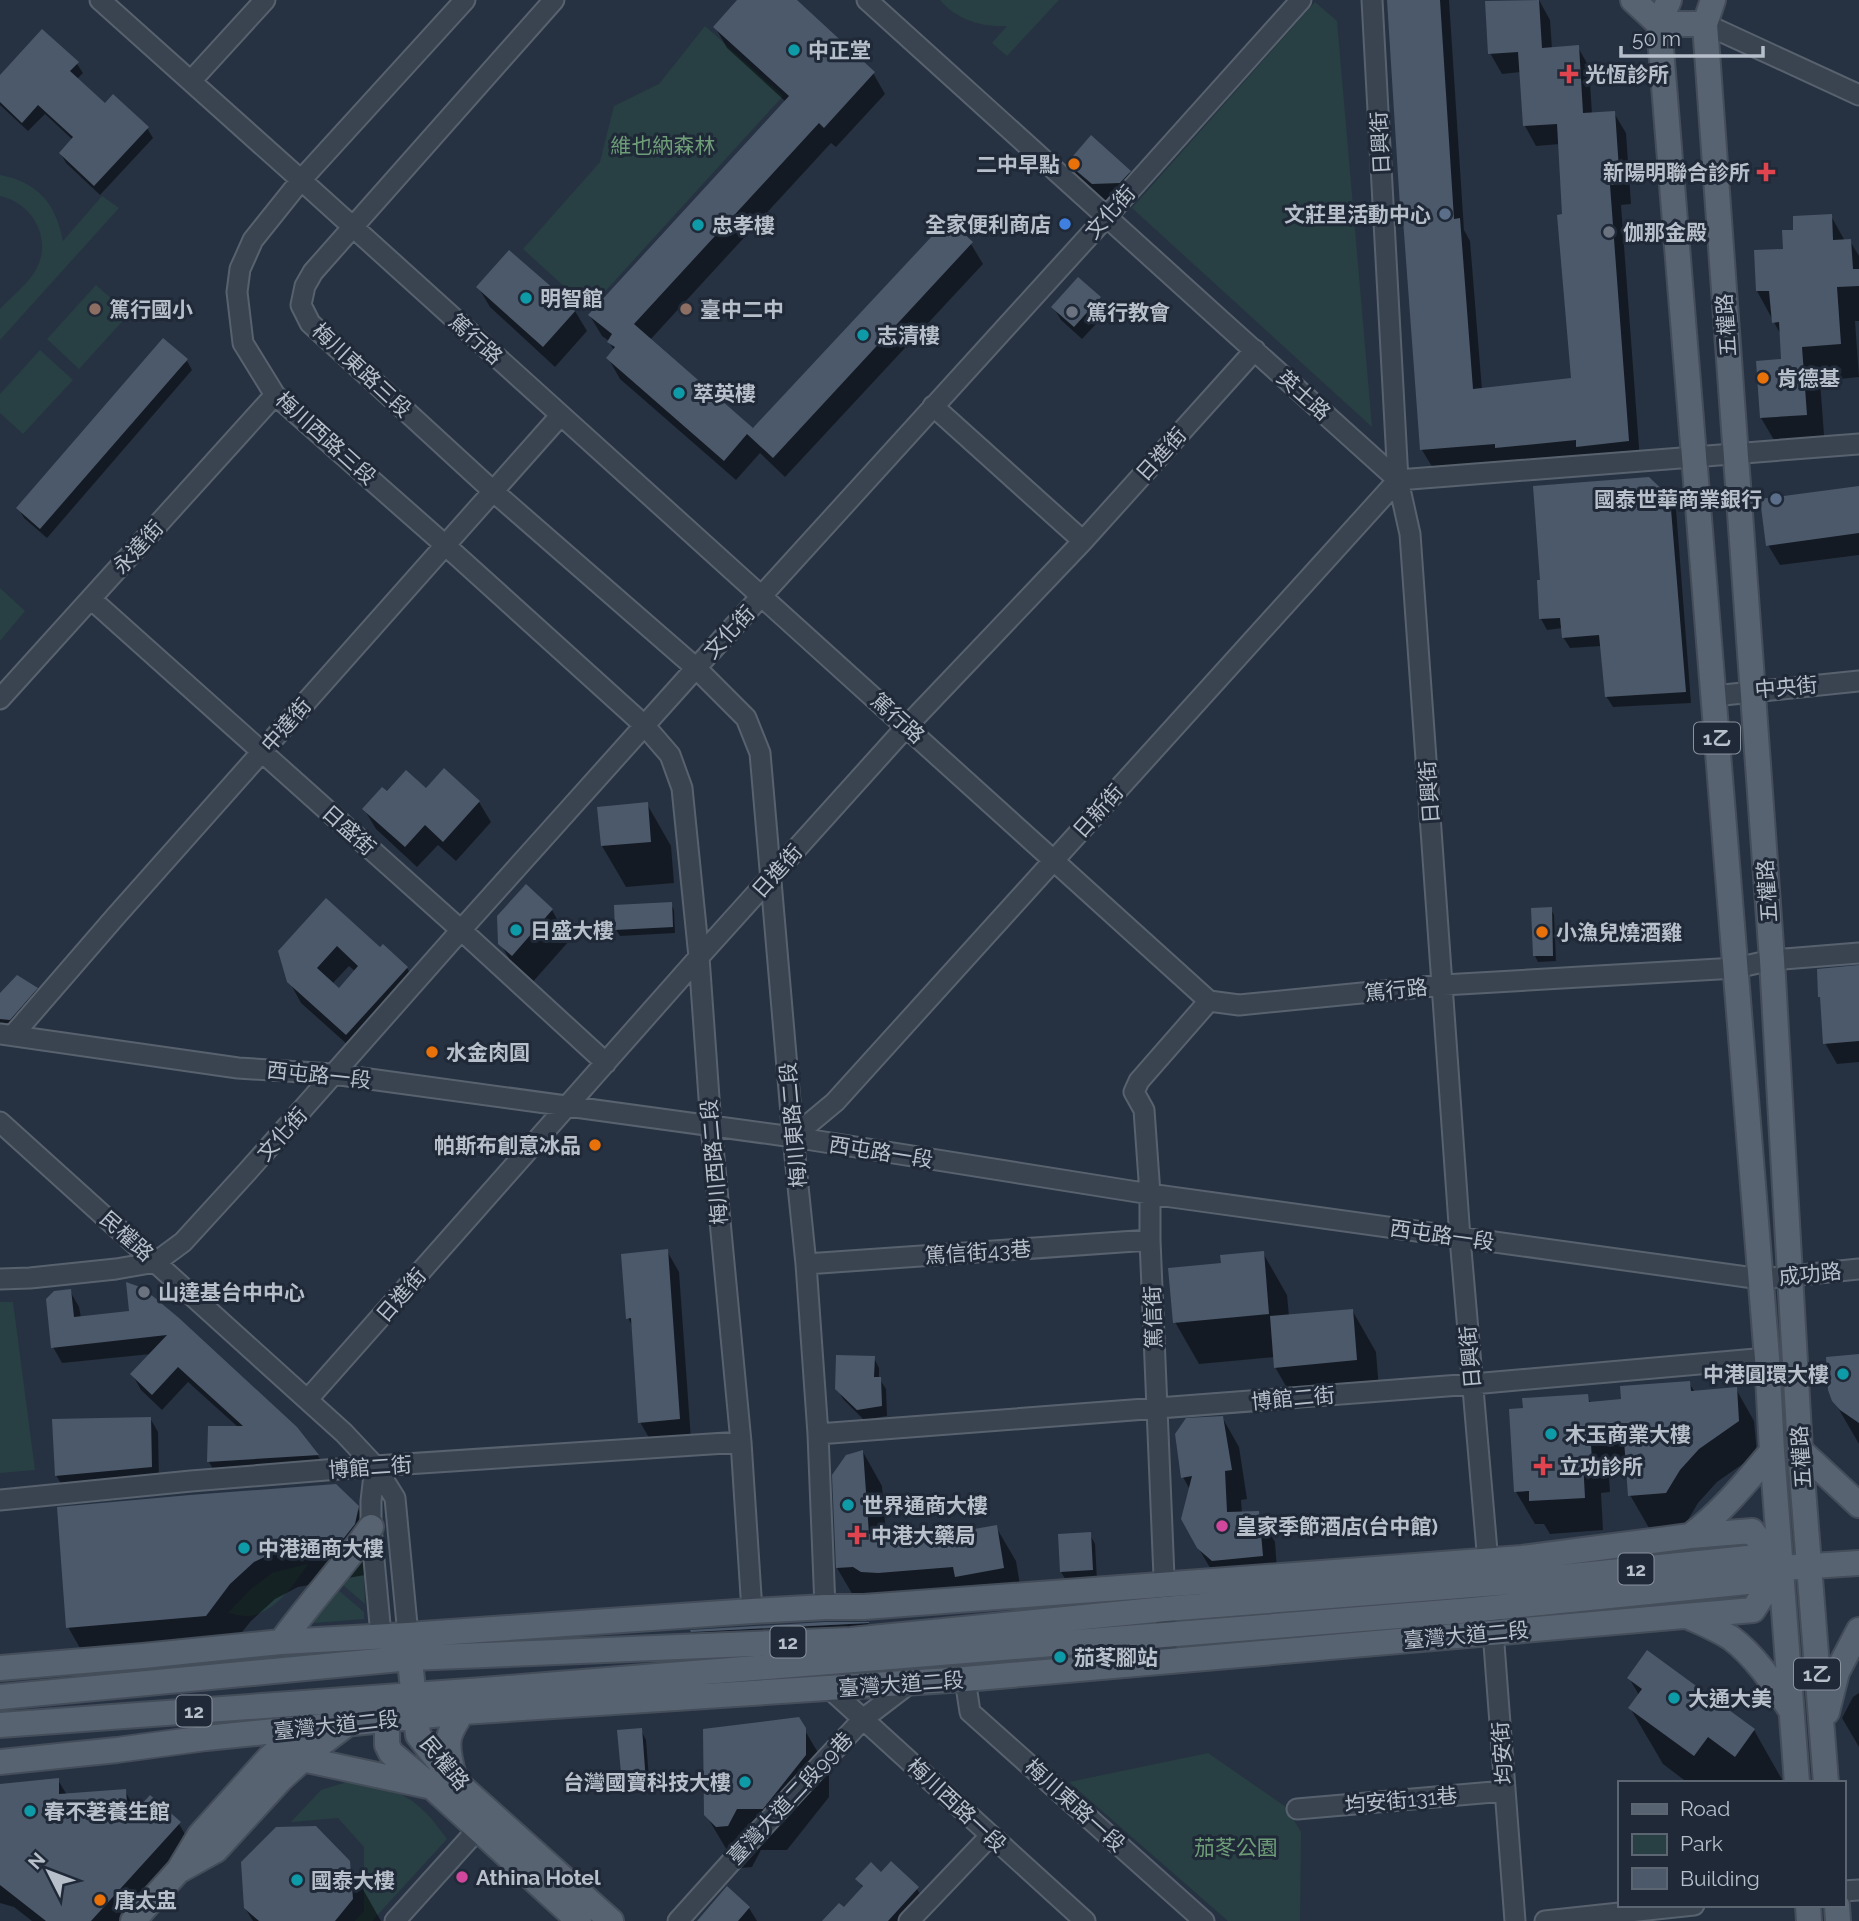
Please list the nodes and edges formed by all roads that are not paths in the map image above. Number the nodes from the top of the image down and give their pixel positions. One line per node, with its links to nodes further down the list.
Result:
1 (100, 0): 15 (street, 篤行路)
2 (265, 0): 15 (street)
3 (465, 0): 17 (street, 梅川西路三段)
4 (554, 0): 12 (street, 梅川東路三段)
5 (867, 0): 18 (street, 英士路)
6 (1301, 0): 18 (street, 文化街)
7 (1373, 0): 27 (street, 日興街)
8 (1633, 0): 13 (main road)
9 (1669, 0): 13 (main road)
10 (1682, 0): 14 (main road)
11 (1713, 0): 14 (main road, 五權路)
12 (534, 8): 19 (street, 梅川東路三段)
13 (1659, 24): 14 (main road); 26 (main road, 五權路 / 1乙)
14 (1705, 24): 16 (street); 25 (main road, 五權路 / 1乙)
15 (191, 81): 17 (street, 篤行路)
16 (1859, 95)
17 (301, 180): 19 (street, 篤行路); 21 (street, 梅川西路三段)
18 (1107, 216): 20 (street, 英士路); 22 (street, 文化街)
19 (353, 228): 23 (street, 篤行路); 28 (street, 梅川東路三段)
20 (1255, 350): 27 (street, 英士路); 29 (street, 日進街)
21 (275, 395): 30 (street, 梅川西路三段); 32 (street, 永達街)
22 (933, 406): 29 (street); 31 (street, 文化街)
23 (560, 416): 28 (street, 中達街); 31 (street, 篤行路)
24 (1859, 444): 25 (street)
25 (1735, 455): 26 (street); 35 (main road, 五權路 / 1乙)
26 (1695, 458): 27 (street); 36 (main road, 五權路 / 1乙)
27 (1398, 480): 41 (street, 日新街); 48 (street, 日興街)
28 (494, 492): 30 (street, 中達街); 33 (street, 梅川東路三段)
29 (1083, 541): 39 (street, 日進街)
30 (445, 545): 38 (street, 梅川西路三段); 40 (street, 中達街)
31 (761, 597): 33 (street, 文化街); 39 (street, 篤行路)
32 (90, 599): 37 (street, 永達街); 40 (street, 日盛街)
33 (696, 667): 38 (street, 文化街); 42 (street, 梅川東路二段)
34 (1859, 681): 35 (street, 中央街)
35 (1752, 690): 36 (street, 中央街); 46 (main road, 五權路 / 1乙)
36 (1714, 696): 47 (main road, 五權路 / 1乙)
37 (0, 699)
38 (644, 725): 43 (street, 文化街); 45 (street, 梅川西路二段)
39 (907, 726): 41 (street, 篤行路); 42 (street, 日進街)
40 (262, 752): 43 (street, 日盛街); 50 (street, 中達街)
41 (1054, 860): 49 (street, 篤行路); 56 (street, 日新街)
42 (772, 877): 45 (street, 日進街); 56 (street, 梅川東路二段)
43 (461, 930): 51 (street, 日盛街); 52 (street, 文化街)
44 (1859, 953): 46 (street, 篤行路)
45 (699, 957): 51 (street, 日進街); 55 (street, 梅川西路二段)
46 (1772, 960): 47 (street, 篤行路); 63 (main road, 五權路 / 1乙)
47 (1736, 968): 48 (street, 篤行路); 65 (main road, 五權路 / 1乙)
48 (1443, 985): 49 (street, 篤行路); 58 (street, 日興街)
49 (1209, 1001): 57 (street, 篤信街)
50 (6, 1035): 52 (street, 西屯路一段)
51 (606, 1063): 53 (street, 日進街)
52 (333, 1074): 53 (street, 西屯路一段); 60 (street, 文化街)
53 (567, 1107): 55 (street, 西屯路一段); 68 (street, 日進街)
54 (0, 1122): 60 (street, 民權路)
55 (711, 1126): 56 (street, 西屯路一段); 71 (street, 梅川西路二段)
56 (793, 1137): 57 (street, 西屯路一段); 61 (street, 梅川東路二段)
57 (1150, 1194): 58 (street, 西屯路一段); 59 (street, 篤信街)
58 (1460, 1238): 65 (street, 西屯路一段); 67 (street, 日興街)
59 (1150, 1240): 61 (street, 篤信街43巷); 69 (street, 篤信街)
60 (156, 1262): 64 (street); 68 (street, 民權路)
61 (806, 1264): 70 (street, 梅川東路二段)
62 (1859, 1269): 63 (street, 成功路)
63 (1790, 1276): 65 (street, 成功路); 72 (main road, 五權路 / 1乙)
64 (0, 1279)
65 (1761, 1279): 66 (main road, 五權路 / 1乙)
66 (1767, 1358): 67 (street, 博館二街); 73 (main road, 五權路 / 1乙)
67 (1473, 1384): 69 (street, 博館二街); 82 (street, 日興街)
68 (308, 1399): 74 (street, 民權路)
69 (1157, 1409): 70 (street, 博館二街); 83 (street, 篤信街)
70 (818, 1434): 84 (street, 梅川東路二段)
71 (741, 1442): 74 (street, 博館二街); 85 (street, 梅川西路二段)
72 (1800, 1450): 76 (main road); 80 (main road, 五權路 / 1乙)
73 (1772, 1451): 78 (main road); 81 (main road, 五權路 / 1乙)
74 (375, 1466): 75 (street, 博館二街); 77 (street, 民權路); 92 (street, 民權路)
75 (0, 1500)
76 (1859, 1505)
77 (371, 1527): 90 (street, 民權路); 91 (main road)
78 (1690, 1536): 81 (main road, 臺灣大道二段); 82 (main road, 臺灣大道二段)
79 (1859, 1563): 80 (main road, 12)
80 (1809, 1566): 81 (main road, 12); 110 (main road, 五權路 / 1乙)
81 (1781, 1568): 82 (main road, 臺灣大道二段 / 12); 86 (main road, 臺灣大道二段); 105 (main road, 五權路 / 1乙)
82 (1489, 1584): 83 (main road, 臺灣大道二段 / 12); 88 (street, 均安街); 89 (main road, 臺灣大道二段 / 12)
83 (1165, 1597): 84 (main road, 臺灣大道二段); 89 (street, 篤信街); 92 (main road, 臺灣大道二段 / 12)
84 (825, 1607): 85 (main road, 臺灣大道二段)
85 (752, 1611): 92 (main road, 臺灣大道二段)
86 (1687, 1615): 88 (main road, 臺灣大道二段); 105 (main road)
87 (1859, 1630): 110 (main road)
88 (1493, 1633): 94 (main road, 臺灣大道二段); 118 (street, 均安街)
89 (1167, 1634): 94 (street, 篤信街); 99 (main road, 臺灣大道二段 / 12)
90 (381, 1636): 91 (main road, 臺灣大道二段 / 12); 92 (main road, 臺灣大道二段 / 12); 93 (main road, 民權路)
91 (281, 1642): 95 (main road, 臺灣大道二段 / 12)
92 (409, 1647): 93 (main road, 臺灣大道二段 / 12); 102 (main road, 民權路)
93 (384, 1660): 100 (main road, 臺灣大道二段 / 12); 101 (main road); 103 (main road, 民權路)
94 (1167, 1662): 96 (main road, 臺灣大道二段)
95 (0, 1668)
96 (965, 1679): 97 (main road, 臺灣大道二段); 131 (street, 梅川東路一段)
97 (910, 1683): 98 (main road, 臺灣大道二段); 106 (street, 臺灣大道二段99巷)
98 (830, 1689): 104 (main road, 臺灣大道二段); 106 (street, 梅川西路一段)
99 (478, 1690): 102 (main road, 臺灣大道二段 / 12); 104 (main road)
100 (0, 1697)
101 (336, 1701): 103 (main road, 臺灣大道二段 / 12); 108 (main road, 臺灣大道二段 / 12); 109 (main road)
102 (415, 1706): 103 (main road, 臺灣大道二段 / 12); 104 (main road, 臺灣大道二段); 117 (main road, 民權路)
103 (387, 1708): 107 (main road, 臺灣大道二段 / 12); 117 (main road, 民權路)
104 (462, 1712): 117 (main road)
105 (1792, 1712): 115 (main road, 五權路 / 1乙)
106 (863, 1719): 121 (street, 梅川西路一段); 128 (street, 臺灣大道二段99巷)
107 (348, 1724): 109 (main road, 臺灣大道二段 / 12); 113 (main road)
108 (0, 1725)
109 (304, 1728): 111 (main road, 臺灣大道二段 / 12); 112 (main road)
110 (1822, 1737): 116 (main road, 五權路 / 1乙)
111 (206, 1738): 112 (main road); 114 (main road, 臺灣大道二段 / 12)
112 (275, 1753): 113 (main road); 122 (main road)
113 (303, 1759): 117 (main road); 122 (main road)
114 (0, 1762)
115 (1797, 1781)
116 (1826, 1781)
117 (444, 1784): 120 (main road, 民權路); 127 (main road, 民權路)
118 (1505, 1791): 119 (street, 均安街131巷); 132 (street, 均安街)
119 (1297, 1809)
120 (478, 1829): 125 (street); 126 (main road, 民權路)
121 (990, 1836): 129 (street); 130 (street, 梅川西路一段)
122 (179, 1870): 124 (main road)
123 (1675, 1907): 133 (street)
124 (133, 1921)
125 (395, 1921)
126 (579, 1921)
127 (611, 1921)
128 (678, 1921)
129 (909, 1921)
130 (1085, 1921)
131 (1204, 1921)
132 (1515, 1921)
133 (1545, 1921)

